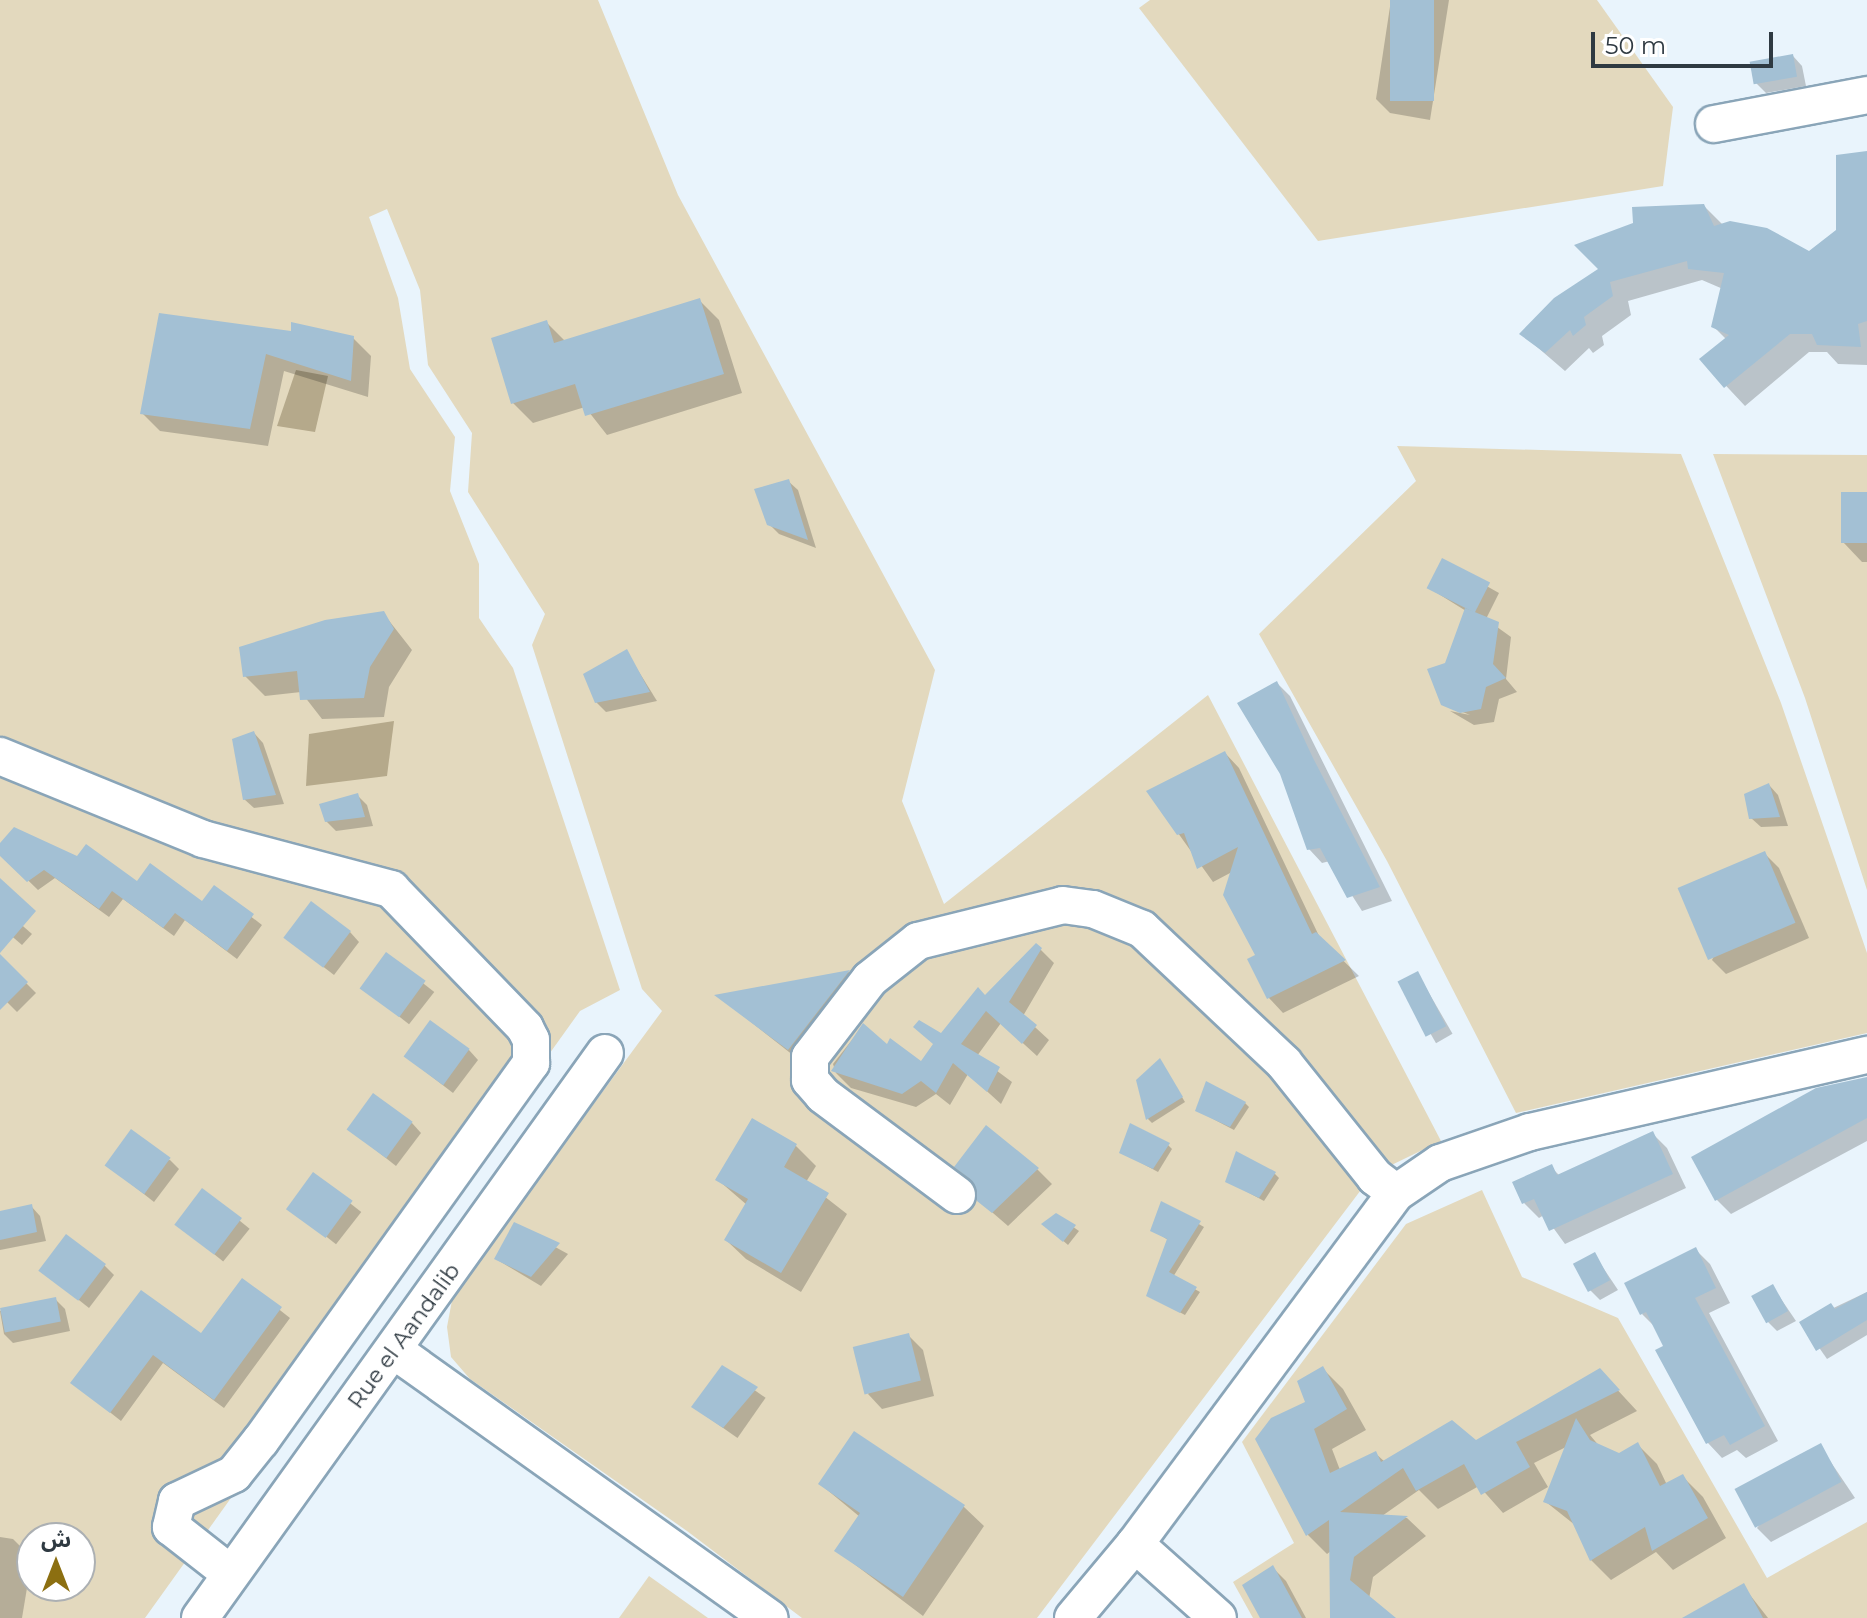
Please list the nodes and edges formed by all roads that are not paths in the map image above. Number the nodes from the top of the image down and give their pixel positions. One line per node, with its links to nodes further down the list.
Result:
1 (1867, 95): 2 (street)
2 (1714, 124)
3 (0, 756): 10 (street)
4 (605, 1053): 8 (street, Rue el Aandalib)
5 (1867, 1055): 6 (street)
6 (1396, 1193): 7 (street); 9 (street)
7 (957, 1195)
8 (395, 1351): 10 (street, Rue el Aandalib); 12 (street)
9 (1135, 1544): 13 (street); 14 (street)
10 (231, 1574): 11 (street, Rue el Aandalib)
11 (200, 1618)
12 (769, 1618)
13 (1073, 1618)
14 (1218, 1618)

